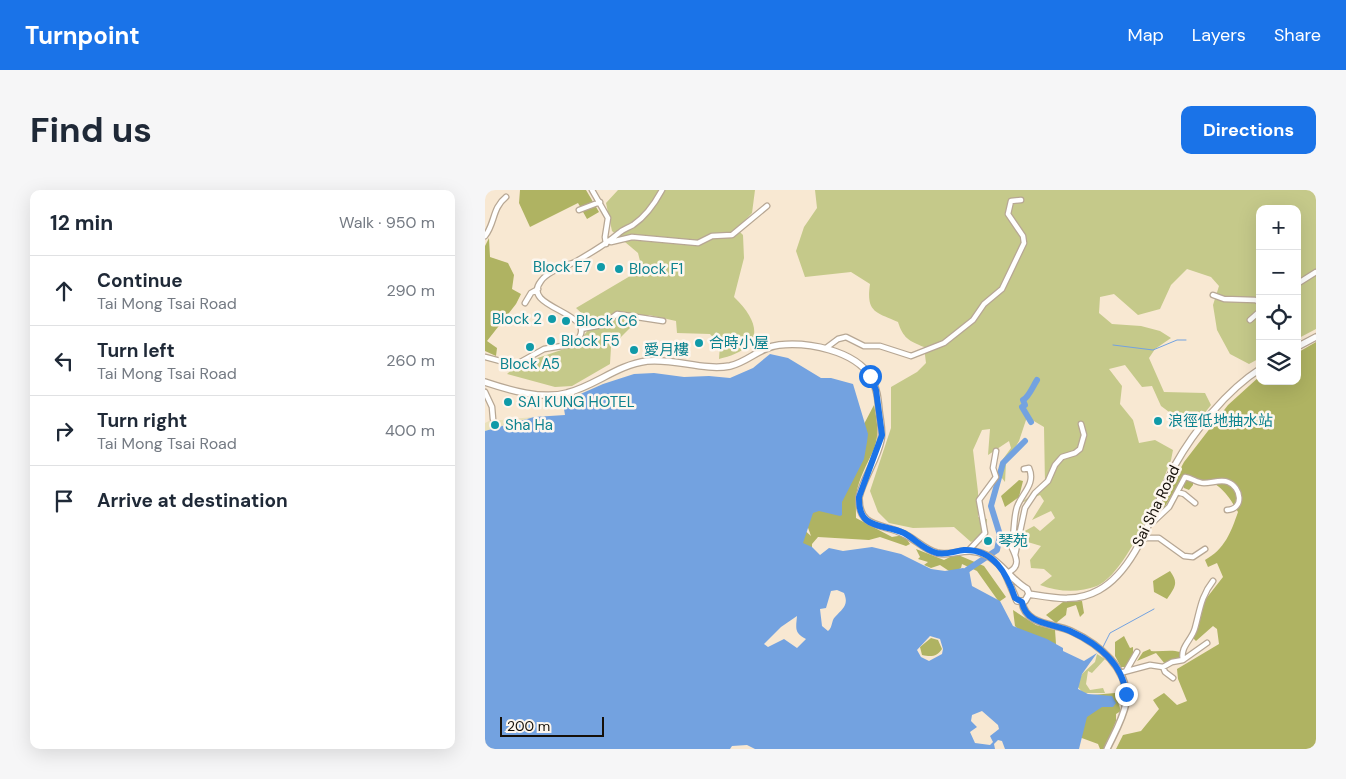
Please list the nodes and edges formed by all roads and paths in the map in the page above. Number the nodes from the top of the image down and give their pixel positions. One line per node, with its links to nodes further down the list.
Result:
1 (592, 190): 5 (street)
2 (662, 190): 9 (street)
3 (505, 197): 8 (street)
4 (1021, 200): 22 (street)
5 (600, 202): 7 (street); 9 (street)
6 (767, 206): 9 (street)
7 (579, 210)
8 (485, 236)
9 (608, 243): 12 (street)
10 (1316, 272): 11 (street)
11 (1301, 281)
12 (538, 289): 15 (street); 19 (street)
13 (1213, 295): 14 (street)
14 (1256, 300)
15 (525, 303)
16 (1256, 315): 17 (street)
17 (1250, 320)
18 (663, 321): 19 (street)
19 (581, 329): 23 (street)
20 (1316, 336): 21 (main road)
21 (1301, 345)
22 (825, 348): 25 (main road); 37 (main road)
23 (485, 358)
24 (1256, 371): 34 (main road, Sai Sha Road)
25 (485, 382)
26 (485, 392): 27 (street)
27 (493, 419)
28 (1081, 424): 38 (street)
29 (996, 451): 37 (street)
30 (1024, 469): 38 (street)
31 (1177, 492): 32 (street); 33 (street); 34 (street)
32 (1195, 503)
33 (1227, 510)
34 (1149, 521): 35 (main road, Sai Sha Road)
35 (1140, 538): 36 (street); 42 (main road, Sai Sha Road)
36 (1205, 549)
37 (969, 550): 39 (main road)
38 (1015, 555): 39 (street)
39 (1005, 573): 41 (main road); 43 (main road)
40 (1213, 581): 47 (street)
41 (1022, 587): 42 (main road); 43 (main road)
42 (1029, 594): 44 (main road)
43 (1014, 596): 44 (main road)
44 (1022, 602): 49 (street)
45 (1207, 643): 47 (street)
46 (1137, 652): 49 (street)
47 (1183, 660): 48 (street)
48 (1163, 668): 49 (street); 50 (street)
49 (1123, 672): 51 (street)
50 (1173, 678)
51 (1107, 749)

